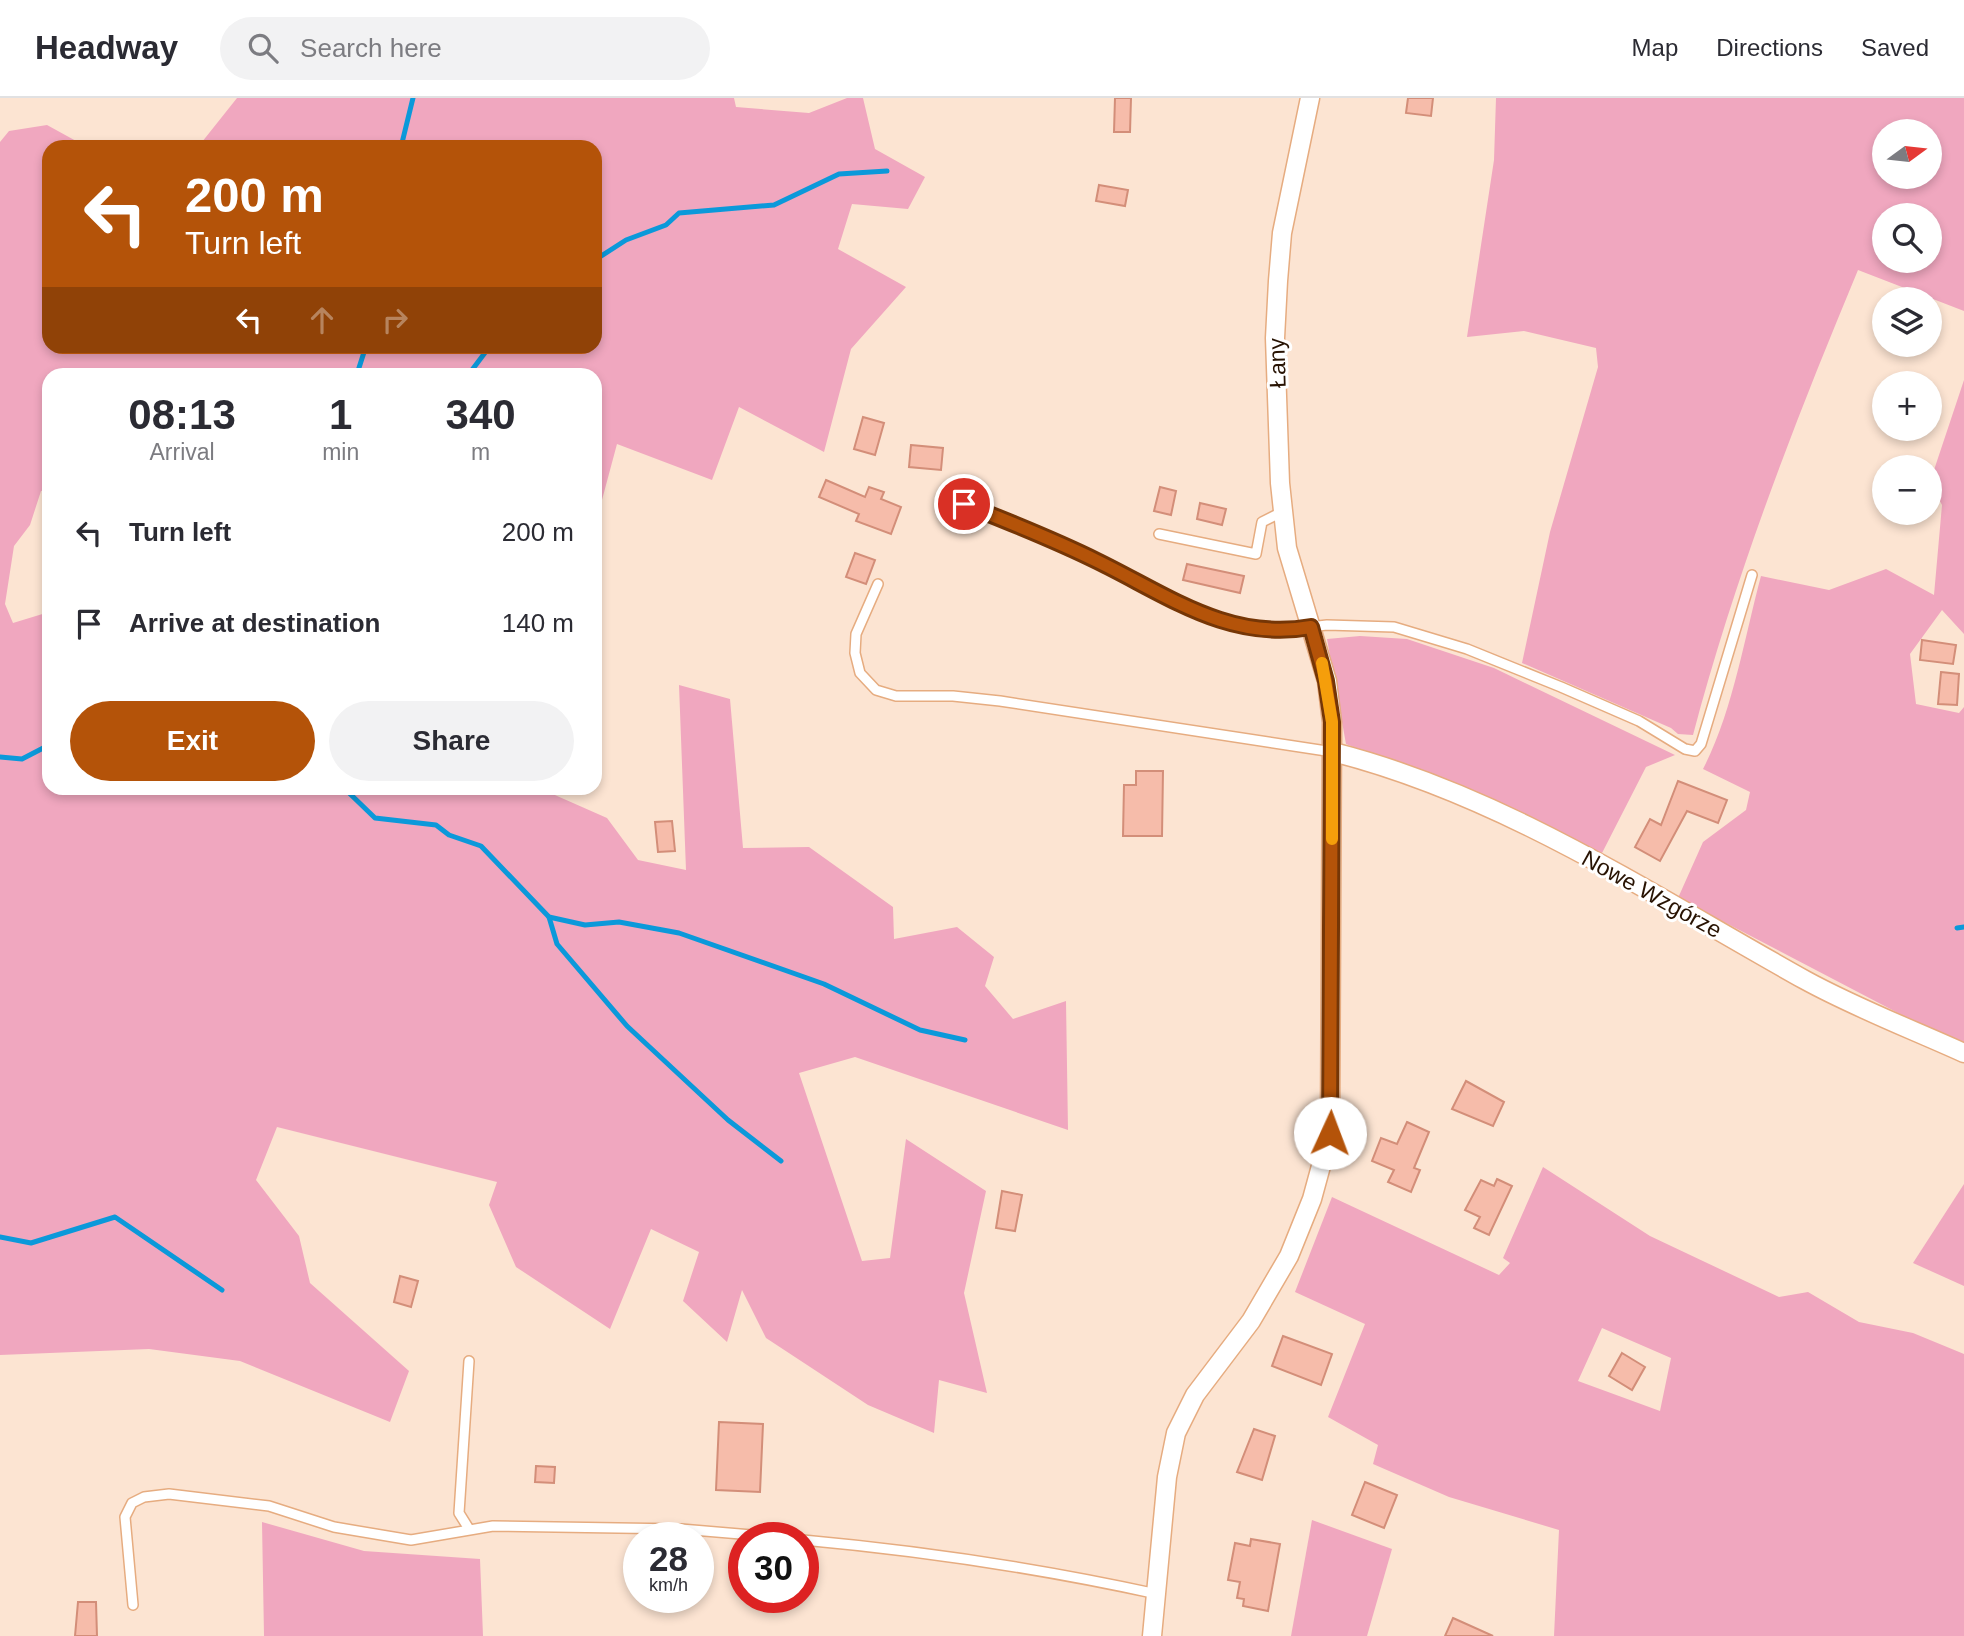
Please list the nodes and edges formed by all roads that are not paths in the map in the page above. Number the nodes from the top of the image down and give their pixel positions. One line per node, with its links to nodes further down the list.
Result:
1 (1310, 98): 3 (street, Łany)
2 (964, 504): 7 (lane)
3 (1282, 513): 4 (lane); 7 (street, Łany)
4 (1159, 534)
5 (1752, 576): 7 (lane)
6 (878, 584): 8 (lane)
7 (1311, 627): 8 (street, Łany)
8 (1333, 751): 9 (street, Nowe Wzgórze); 14 (street, Łany)
9 (1964, 1053)
10 (469, 1361): 11 (lane)
11 (469, 1529): 12 (lane); 15 (lane)
12 (728, 1533)
13 (819, 1541): 14 (lane)
14 (1157, 1594): 16 (street, Łany)
15 (133, 1605)
16 (1153, 1636)

